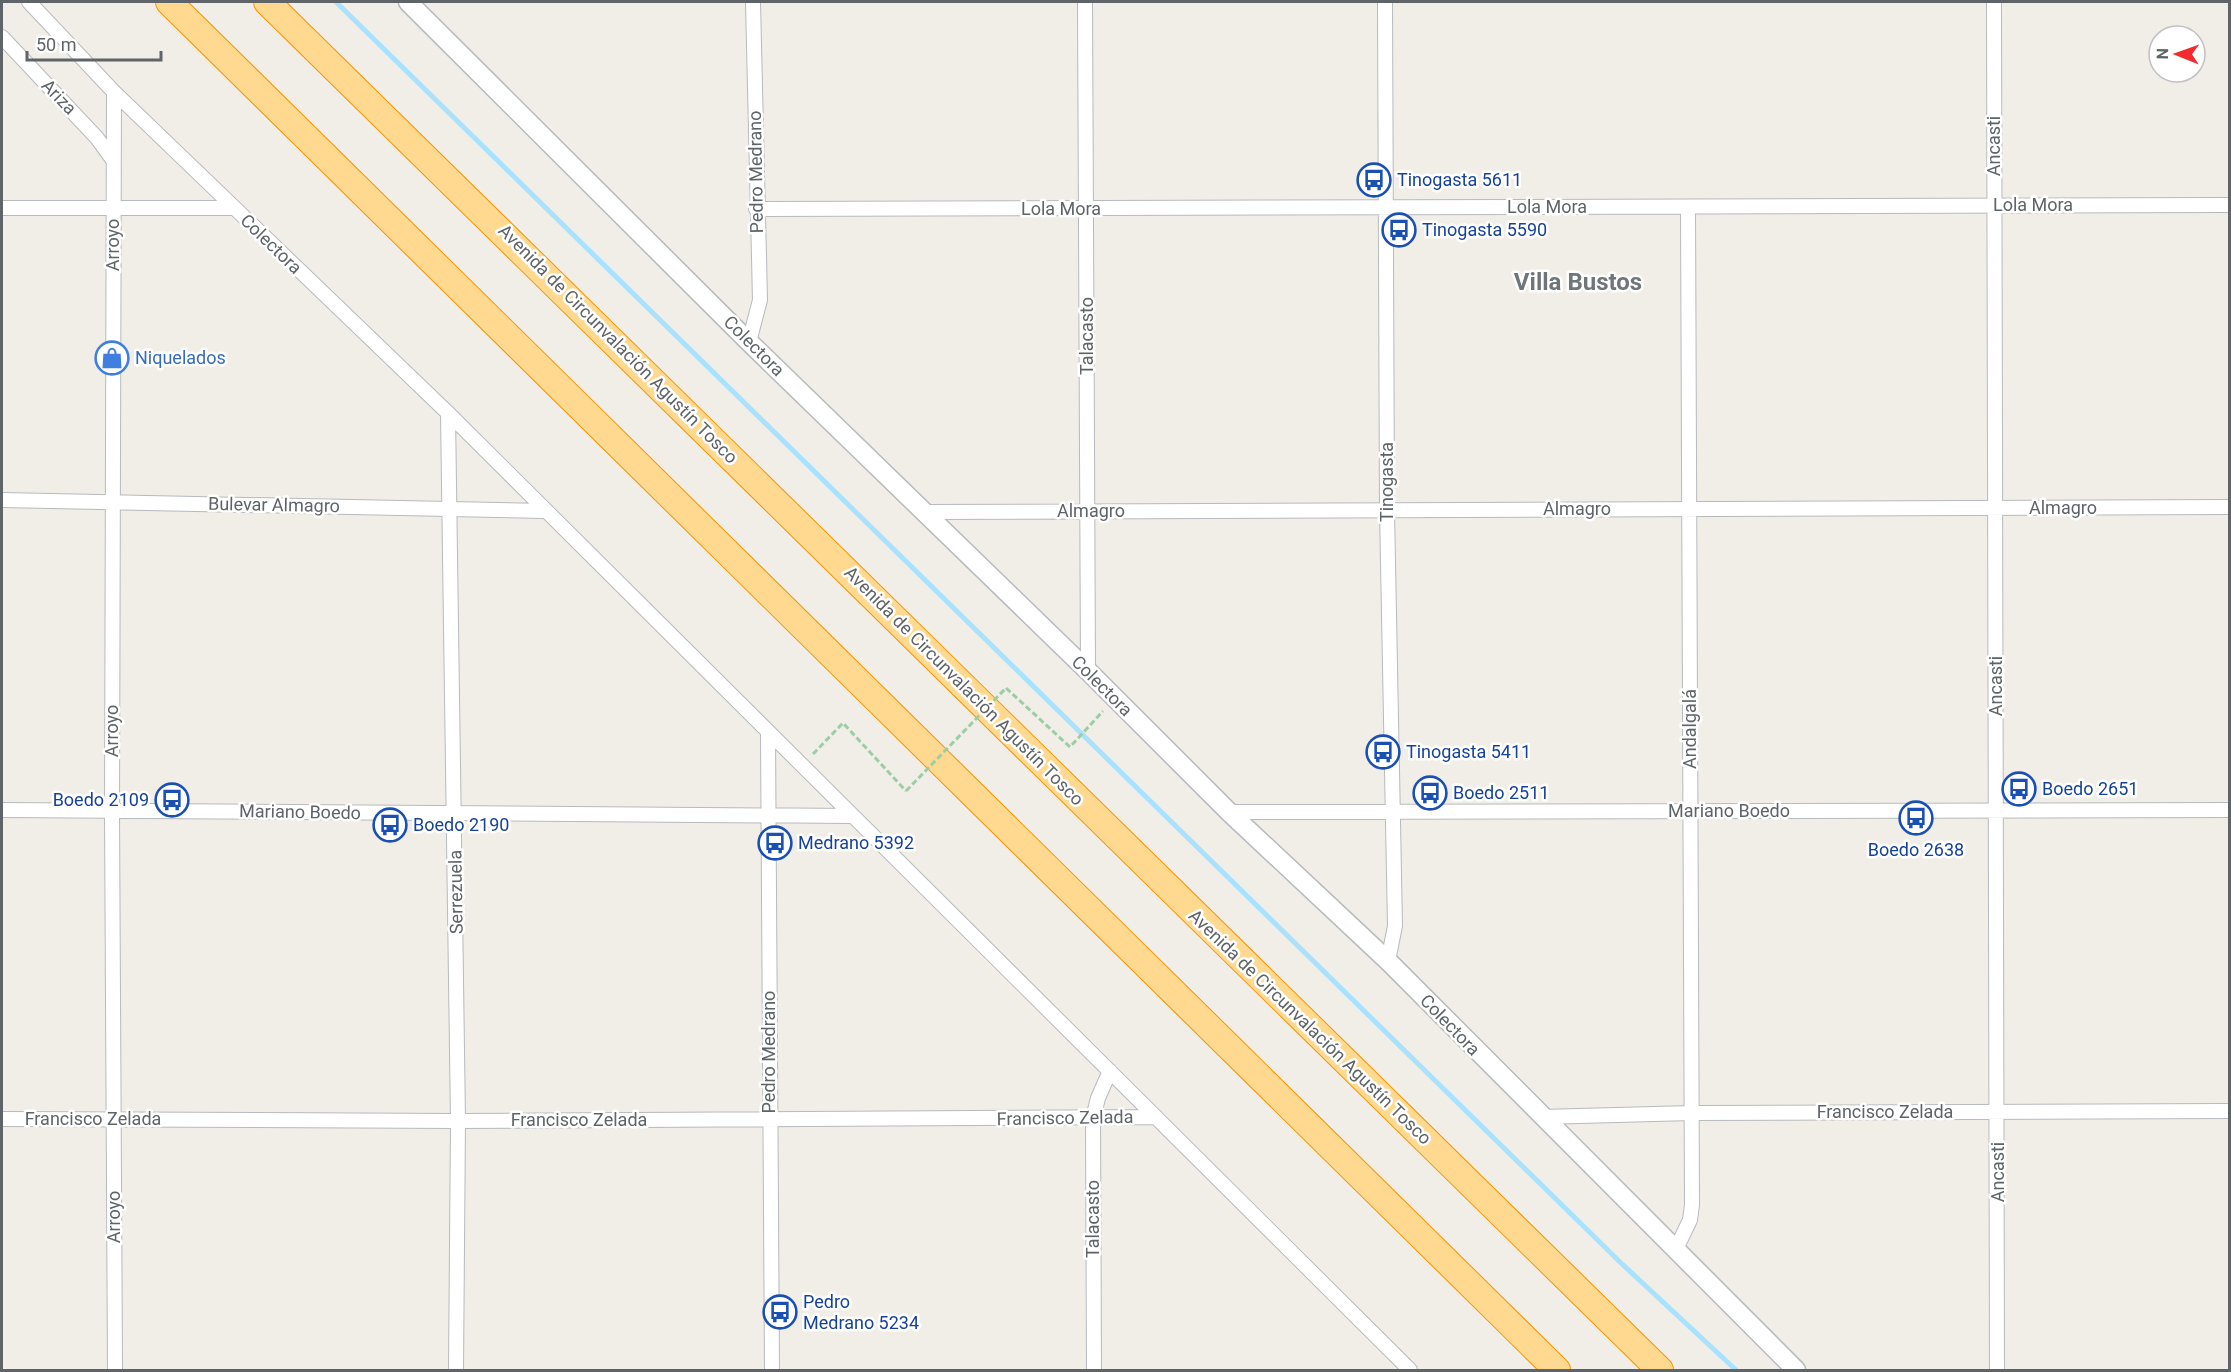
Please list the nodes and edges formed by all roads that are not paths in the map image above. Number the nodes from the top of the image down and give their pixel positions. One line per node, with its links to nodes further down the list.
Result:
1 (29, 2): 10 (street, Colectora)
2 (169, 2): 63 (highway)
3 (267, 2): 64 (highway, Avenida de Circunvalación Agustín Tosco)
4 (408, 2): 21 (street, Colectora)
5 (753, 2): 19 (street, Pedro Medrano)
6 (1085, 2): 20 (street, Talacasto)
7 (1385, 2): 18 (street, Tinogasta)
8 (1994, 2): 13 (street, Ancasti)
9 (2, 37): 11 (street, Ariza)
10 (114, 92): 11 (street, Arroyo); 17 (street, Colectora)
11 (113, 160): 14 (street, Arroyo)
12 (2229, 205): 13 (street, Lola Mora)
13 (1994, 206): 15 (street, Lola Mora); 26 (street, Ancasti)
14 (113, 207): 16 (street); 17 (street); 24 (street, Arroyo)
15 (1688, 207): 18 (street, Lola Mora); 28 (street, Andalgalá)
16 (2, 208)
17 (234, 208): 22 (street, Colectora)
18 (1385, 208): 20 (street, Lola Mora); 29 (street, Tinogasta)
19 (756, 209): 20 (street, Lola Mora); 21 (street, Pedro Medrano)
20 (1086, 209): 31 (street, Talacasto)
21 (749, 342): 32 (street, Colectora)
22 (448, 413): 27 (street, Serrezuela); 30 (street, Colectora)
23 (2, 500): 24 (street, Bulevar Almagro)
24 (113, 501): 27 (street, Bulevar Almagro); 38 (street, Arroyo)
25 (2229, 507): 26 (street, Almagro)
26 (1996, 508): 28 (street, Almagro); 36 (street, Ancasti)
27 (451, 509): 30 (street, Bulevar Almagro); 42 (street, Serrezuela)
28 (1690, 509): 29 (street, Almagro); 40 (street, Andalgalá)
29 (1387, 510): 31 (street, Almagro); 39 (street, Tinogasta)
30 (546, 511): 34 (street, Colectora)
31 (1087, 511): 32 (street, Almagro); 33 (street, Talacasto)
32 (924, 512): 33 (street, Colectora)
33 (1088, 671): 41 (street, Colectora)
34 (768, 734): 43 (street, Pedro Medrano); 44 (street, Colectora)
35 (2, 810): 38 (street, Mariano Boedo)
36 (1997, 810): 37 (street, Mariano Boedo); 40 (street, Mariano Boedo); 48 (street, Ancasti)
37 (2229, 810)
38 (112, 811): 42 (street, Mariano Boedo); 54 (street, Arroyo)
39 (1392, 811): 40 (street, Mariano Boedo); 41 (street, Mariano Boedo); 45 (street, Tinogasta)
40 (1690, 811): 49 (street, Andalgalá)
41 (1229, 812): 45 (street, Colectora)
42 (455, 814): 43 (street, Mariano Boedo); 56 (street, Serrezuela)
43 (768, 814): 44 (street, Mariano Boedo); 55 (street, Pedro Medrano)
44 (851, 816): 46 (street, Colectora)
45 (1388, 961): 51 (street, Colectora)
46 (1110, 1071): 50 (street, Colectora); 52 (street, Talacasto)
47 (2229, 1111): 48 (street, Francisco Zelada)
48 (1998, 1112): 49 (street, Francisco Zelada); 66 (street, Ancasti)
49 (1692, 1113): 51 (street, Francisco Zelada); 57 (street, Andalgalá)
50 (1156, 1117): 52 (street, Francisco Zelada); 62 (street, Colectora)
51 (1541, 1117): 57 (street, Colectora)
52 (1093, 1118): 55 (street, Francisco Zelada); 61 (street, Talacasto)
53 (2, 1119): 54 (street, Francisco Zelada)
54 (114, 1119): 56 (street, Francisco Zelada); 58 (street, Arroyo)
55 (769, 1120): 56 (street, Francisco Zelada); 60 (street, Pedro Medrano)
56 (458, 1121): 59 (street, Serrezuela)
57 (1676, 1249): 65 (street, Colectora)
58 (115, 1371)
59 (456, 1371)
60 (772, 1371)
61 (1094, 1371)
62 (1410, 1371)
63 (1557, 1371)
64 (1660, 1371)
65 (1796, 1371)
66 (1997, 1371)

